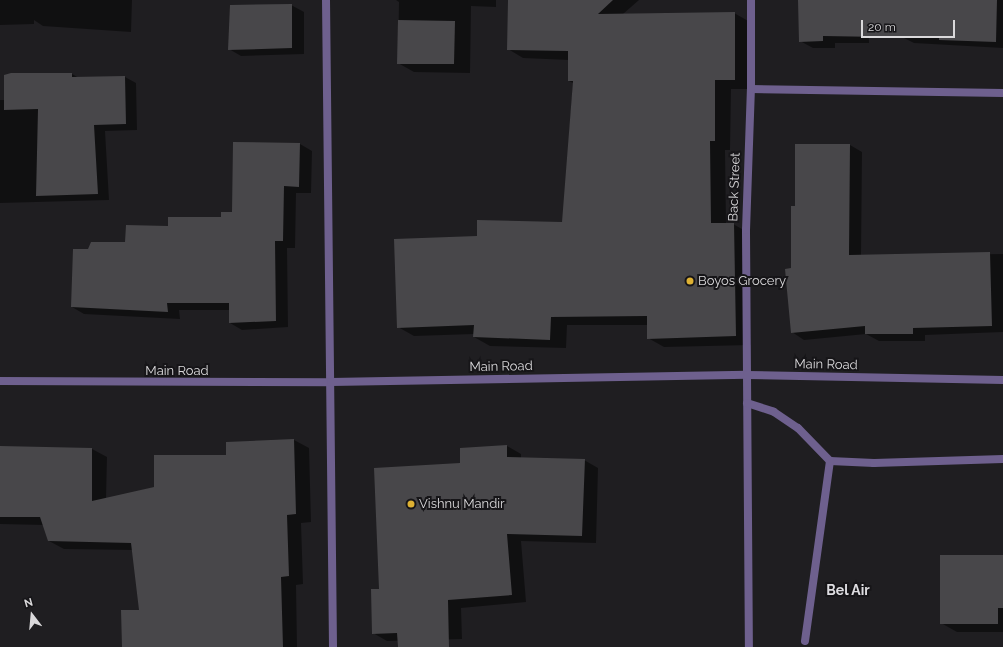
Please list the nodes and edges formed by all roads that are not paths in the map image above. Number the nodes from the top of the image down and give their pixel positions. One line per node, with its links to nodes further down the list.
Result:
1 (326, 0): 8 (street)
2 (751, 0): 3 (street, Back Street)
3 (751, 90): 4 (street); 5 (street, Back Street)
4 (1003, 93)
5 (747, 376): 6 (street, Main Road); 8 (street, Main Road); 9 (street, Back Street)
6 (1003, 380)
7 (0, 381): 8 (street, Main Road)
8 (331, 382): 13 (street)
9 (747, 403): 11 (street); 14 (street, Back Street)
10 (1003, 459): 11 (street)
11 (830, 461): 12 (street)
12 (805, 641)
13 (333, 647)
14 (749, 647)

